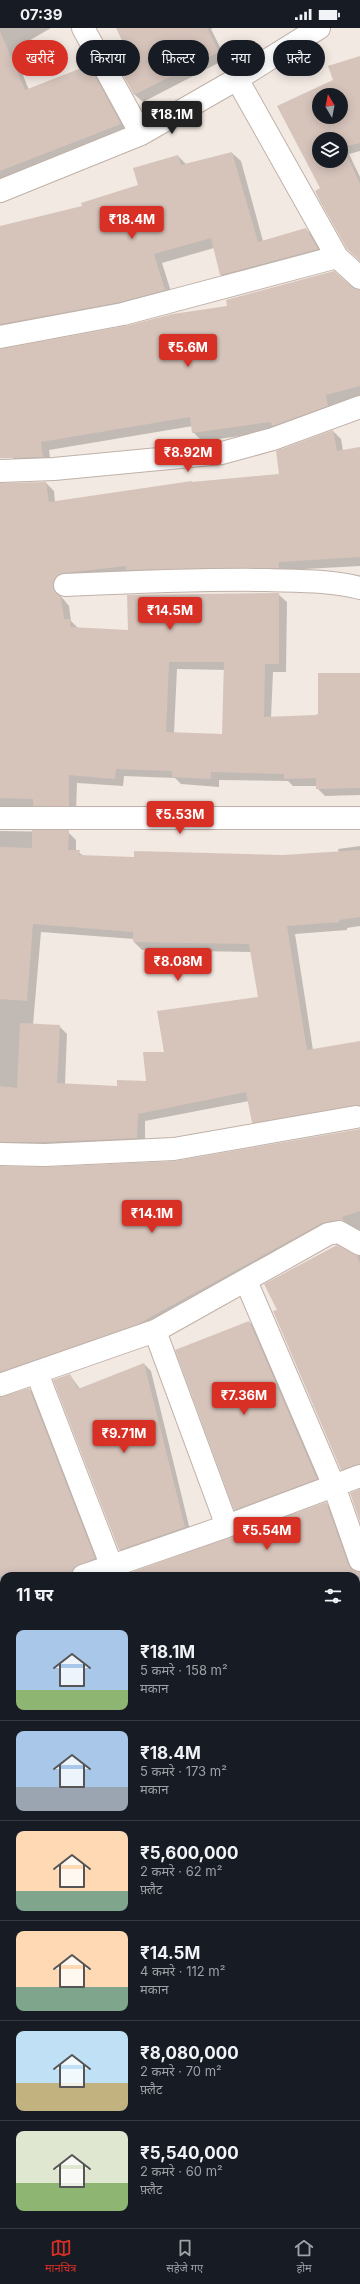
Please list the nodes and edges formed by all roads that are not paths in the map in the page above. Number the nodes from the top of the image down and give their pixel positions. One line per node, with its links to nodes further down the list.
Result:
1 (83, 28): 4 (street)
2 (319, 28): 3 (street)
3 (237, 79): 4 (street); 6 (street)
4 (141, 134): 5 (street)
5 (0, 191)
6 (338, 257): 7 (street); 8 (street)
7 (360, 278)
8 (0, 337)
9 (360, 407): 10 (street)
10 (0, 471)
11 (65, 585): 12 (street)
12 (360, 588)
13 (0, 818): 14 (street)
14 (360, 818)
15 (356, 1117): 16 (street)
16 (0, 1154)
17 (360, 1244): 18 (street)
18 (246, 1281): 19 (street); 23 (street)
19 (155, 1331): 20 (street); 24 (street)
20 (37, 1373): 21 (street); 26 (street)
21 (0, 1385)
22 (360, 1476): 23 (street)
23 (334, 1486): 24 (street); 25 (street)
24 (227, 1526): 26 (street)
25 (360, 1560)
26 (112, 1567): 27 (street)
27 (96, 1572)

